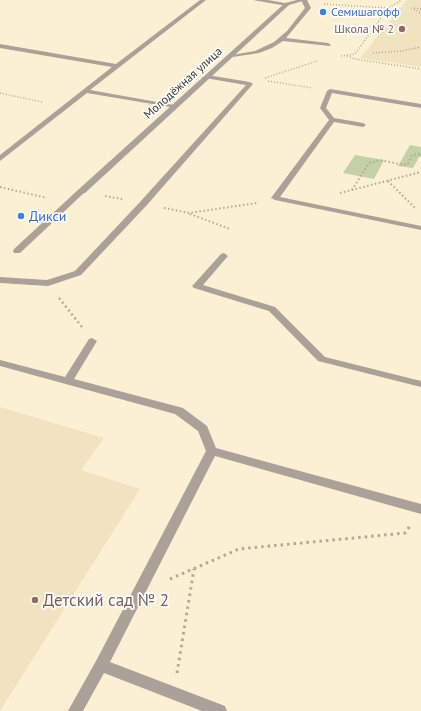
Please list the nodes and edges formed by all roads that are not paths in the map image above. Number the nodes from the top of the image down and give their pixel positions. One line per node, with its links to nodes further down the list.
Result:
1 (203, 0): 9 (street)
2 (256, 0): 4 (street)
3 (303, 0): 4 (street, Молодёжная улица); 5 (street)
4 (287, 4): 8 (street, Молодёжная улица)
5 (282, 39): 6 (street); 8 (street)
6 (328, 45)
7 (0, 46): 9 (street)
8 (228, 57): 10 (street, Молодёжная улица)
9 (116, 66): 11 (street)
10 (207, 77): 13 (street, Молодёжная улица); 20 (street)
11 (84, 91): 13 (street); 16 (street)
12 (421, 106): 14 (street)
13 (174, 107): 18 (street, Молодёжная улица)
14 (332, 120): 15 (street); 17 (street)
15 (363, 125)
16 (0, 159)
17 (421, 228)
18 (18, 251)
19 (224, 256): 24 (street)
20 (0, 280)
21 (92, 341): 23 (street)
22 (0, 363): 23 (street)
23 (68, 381): 25 (street)
24 (421, 384)
25 (212, 451): 26 (street); 27 (street)
26 (421, 508)
27 (101, 665): 28 (street); 29 (street)
28 (75, 711)
29 (220, 711)

